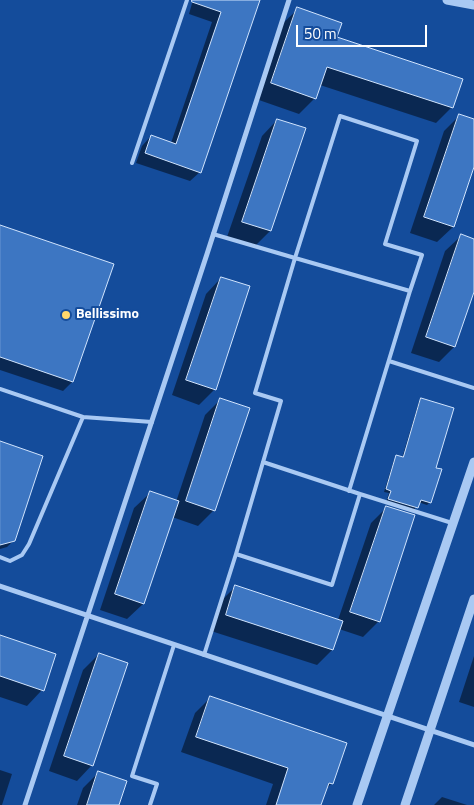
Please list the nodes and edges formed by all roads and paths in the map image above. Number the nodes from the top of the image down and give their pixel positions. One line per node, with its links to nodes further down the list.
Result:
1 (187, 0): 5 (lane)
2 (289, 0): 6 (street)
3 (447, 0): 4 (street)
4 (472, 3)
5 (132, 163)
6 (214, 234): 7 (lane); 13 (street)
7 (295, 258): 8 (lane); 8 (lane); 14 (lane)
8 (410, 291): 9 (lane)
9 (389, 361): 10 (lane); 16 (lane)
10 (474, 388)
11 (0, 389): 12 (lane)
12 (83, 417): 13 (lane); 20 (lane)
13 (152, 422): 23 (street)
14 (263, 462): 16 (lane); 19 (lane)
15 (474, 462): 18 (street)
16 (349, 490): 17 (lane)
17 (360, 494): 18 (lane); 19 (lane)
18 (453, 524): 26 (street)
19 (236, 554): 25 (lane)
20 (0, 557)
21 (0, 586): 23 (street)
22 (474, 599): 27 (street)
23 (88, 616): 24 (street); 29 (street)
24 (174, 645): 25 (street); 30 (lane)
25 (204, 655): 26 (street)
26 (386, 717): 27 (street); 31 (street)
27 (430, 731): 28 (street); 32 (street)
28 (474, 745)
29 (25, 805)
30 (150, 805)
31 (356, 805)
32 (405, 805)

